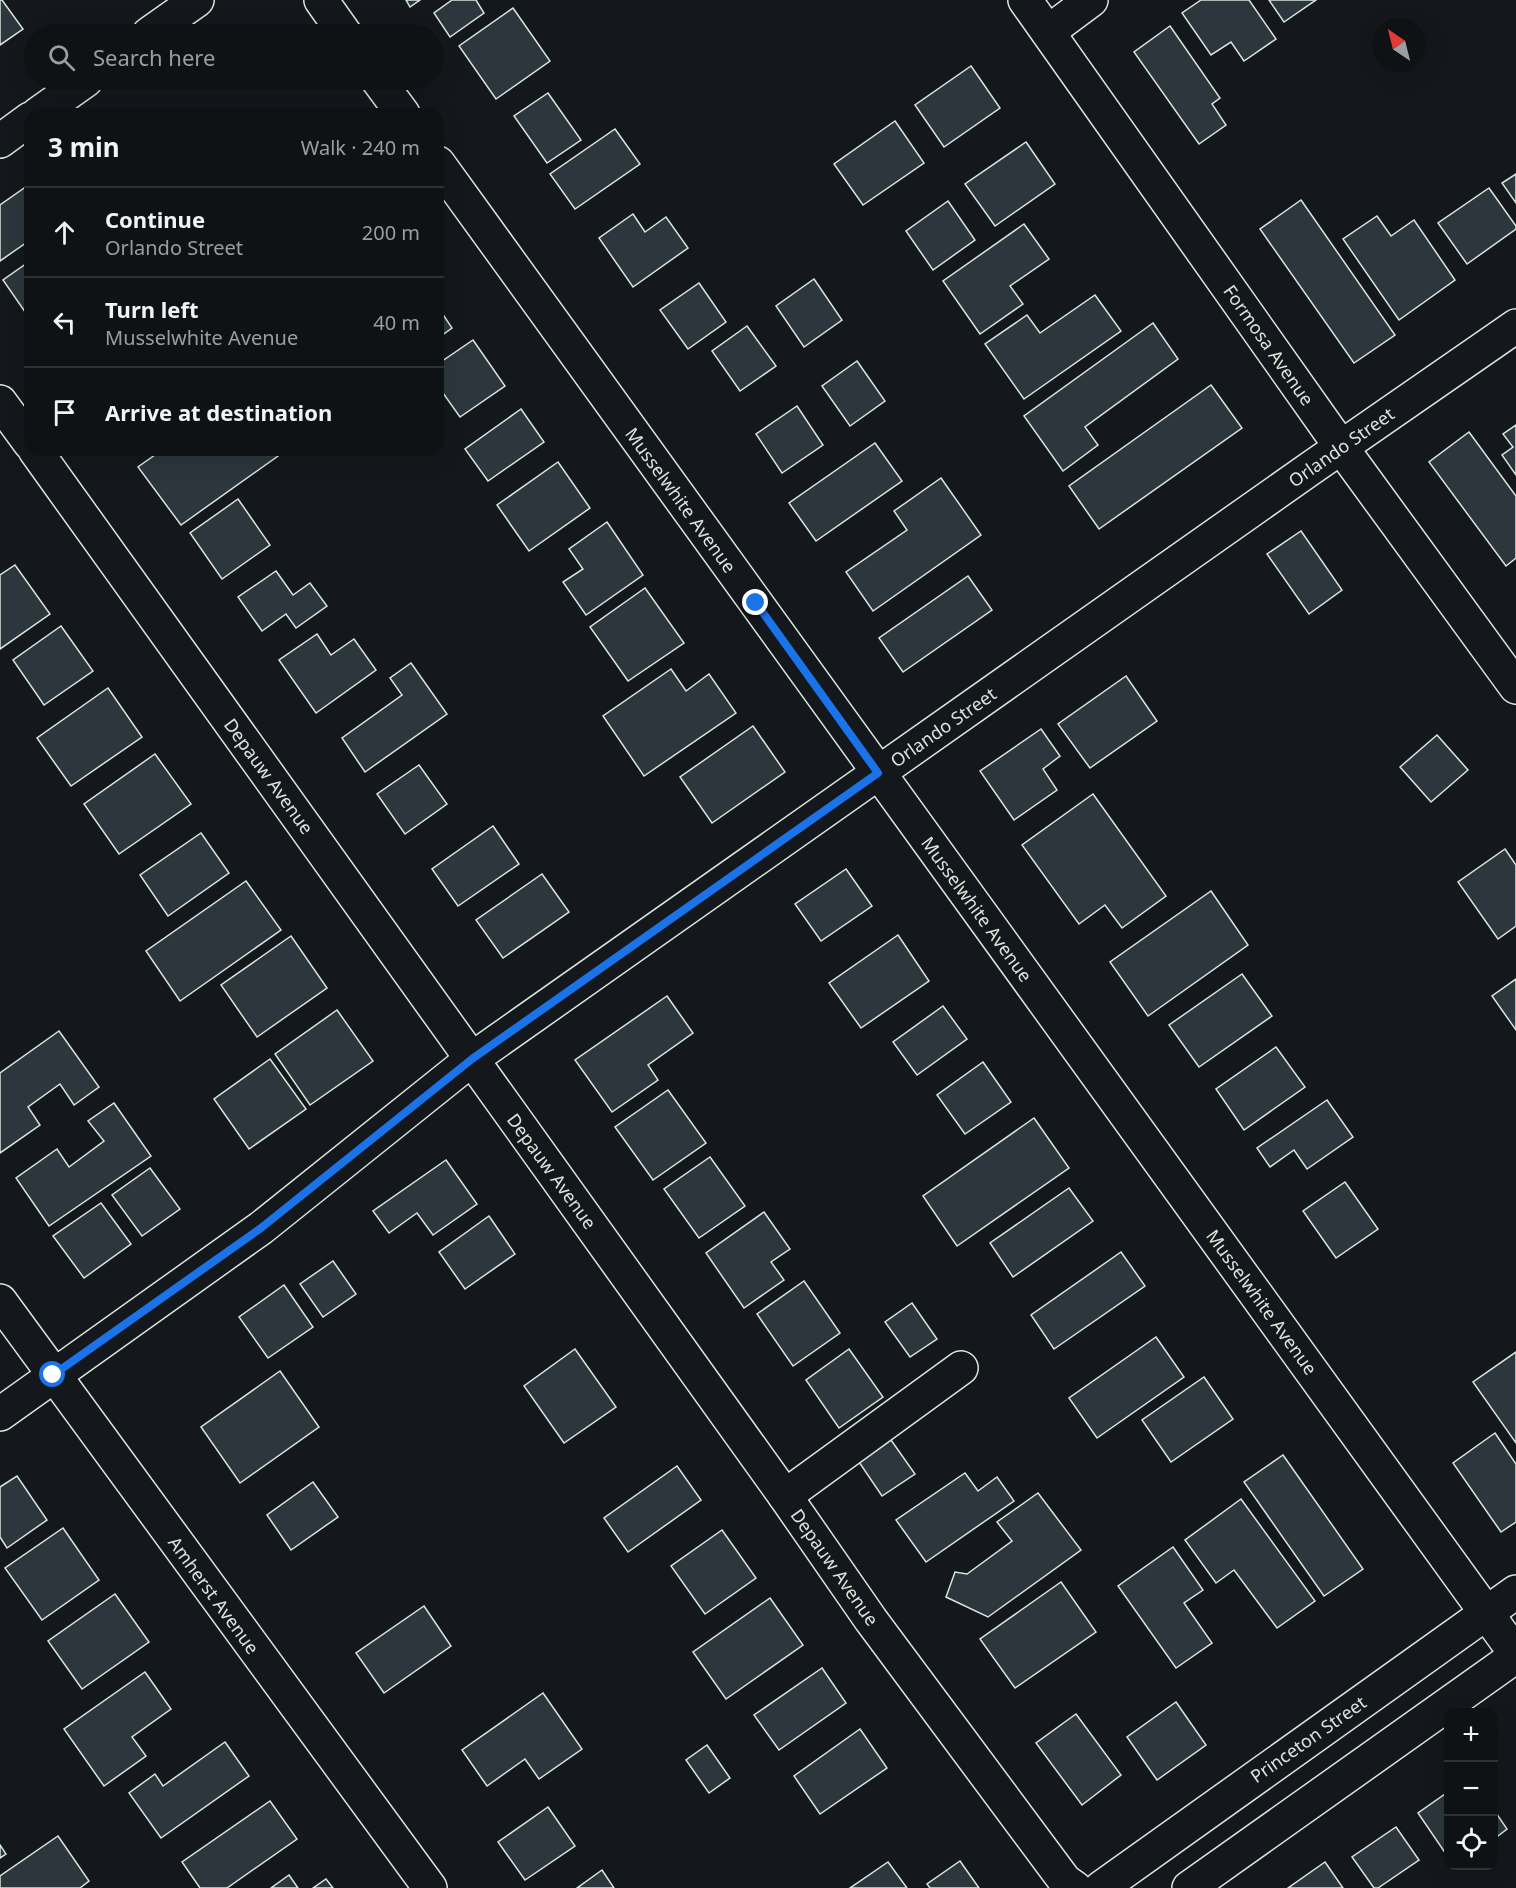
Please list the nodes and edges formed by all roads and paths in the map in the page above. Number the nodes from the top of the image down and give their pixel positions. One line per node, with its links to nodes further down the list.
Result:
1 (197, 0): 5 (street)
2 (321, 0): 6 (street)
3 (1025, 0): 7 (street, Formosa Avenue)
4 (1091, 0): 7 (street)
5 (163, 24)
6 (338, 24)
7 (1048, 32): 18 (street, Formosa Avenue)
8 (72, 90): 10 (street)
9 (385, 90): 11 (street)
10 (46, 108)
11 (399, 108)
12 (24, 123): 13 (street)
13 (0, 141)
14 (444, 171): 21 (street, Musselwhite Avenue)
15 (1516, 326): 18 (street, Orlando Street)
16 (0, 402): 17 (street)
17 (24, 435)
18 (1341, 447): 20 (street, Formosa Avenue); 21 (street, Orlando Street)
19 (39, 456): 22 (street, Depauw Avenue)
20 (1516, 687)
21 (878, 773): 22 (street, Orlando Street); 29 (street, Musselwhite Avenue)
22 (472, 1059): 25 (street, Orlando Street); 27 (street, Depauw Avenue)
23 (0, 1301): 25 (street, Amherst Avenue)
24 (961, 1368): 27 (street)
25 (53, 1375): 26 (street, Orlando Street); 31 (street, Amherst Avenue)
26 (0, 1414)
27 (785, 1496): 32 (street, Depauw Avenue)
28 (1516, 1592): 29 (street, Princeton Street)
29 (1487, 1612): 30 (street, Musselwhite Avenue); 33 (street, Princeton Street)
30 (1516, 1655): 34 (street)
31 (430, 1888)
32 (1075, 1888)
33 (1101, 1888)
34 (1189, 1888)

